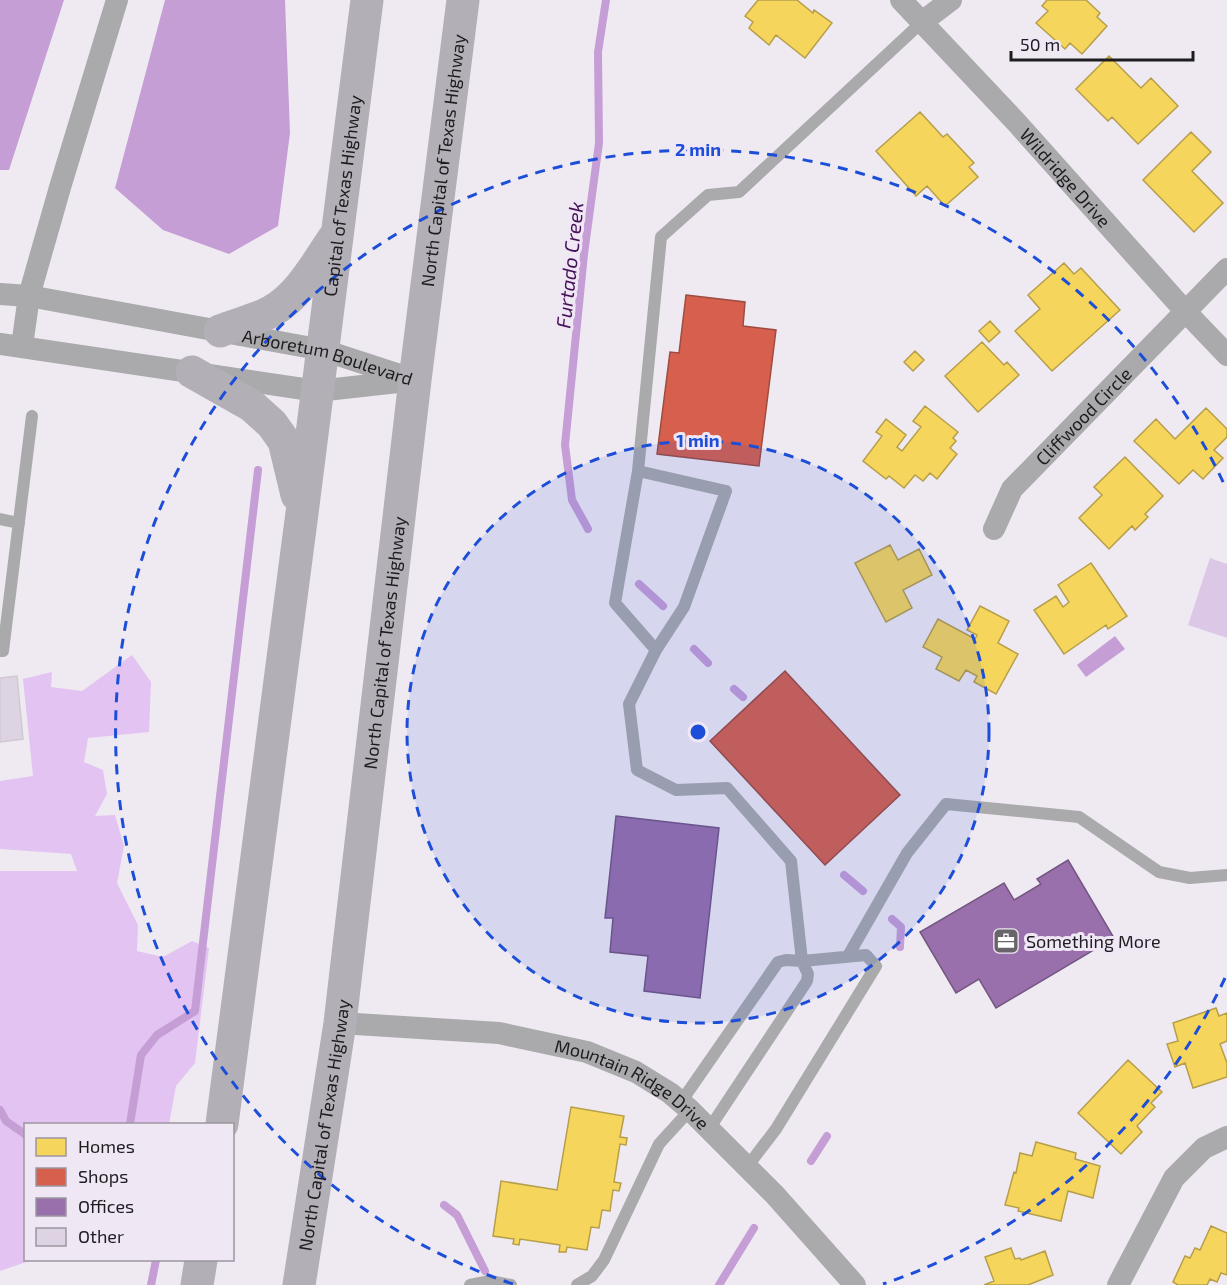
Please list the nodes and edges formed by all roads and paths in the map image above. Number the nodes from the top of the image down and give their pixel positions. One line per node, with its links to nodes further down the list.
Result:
1 (117, 0): 10 (street)
2 (367, 0): 7 (highway, Capital of Texas Highway)
3 (463, 0): 18 (highway, North Capital of Texas Highway)
4 (901, 0): 6 (street, Wildridge Drive)
5 (951, 0): 6 (street)
6 (922, 22): 11 (street, Wildridge Drive); 21 (lane)
7 (337, 234): 12 (highway); 15 (highway, Capital of Texas Highway)
8 (1227, 269): 11 (street, Cliffwood Circle)
9 (0, 294): 10 (street, Arboretum Boulevard)
10 (29, 296): 12 (street, Arboretum Boulevard); 14 (street)
11 (1185, 311): 16 (street, Wildridge Drive); 25 (street, Cliffwood Circle)
12 (220, 331): 15 (street, Arboretum Boulevard)
13 (0, 344): 14 (street, Arboretum Boulevard)
14 (22, 346): 17 (street, Arboretum Boulevard)
15 (323, 350): 18 (street, Arboretum Boulevard); 19 (highway, Capital of Texas Highway)
16 (1227, 355)
17 (192, 372): 19 (street, Arboretum Boulevard); 22 (highway)
18 (415, 380): 19 (street, Arboretum Boulevard); 31 (highway, North Capital of Texas Highway)
19 (318, 391): 22 (highway)
20 (32, 416): 24 (lane)
21 (638, 471): 26 (lane); 26 (lane)
22 (302, 513): 33 (highway)
23 (0, 519): 24 (lane)
24 (19, 523): 27 (lane)
25 (994, 529)
26 (656, 650): 30 (lane)
27 (0, 651)
28 (1227, 875): 29 (lane)
29 (848, 956): 30 (lane); 36 (lane)
30 (802, 960): 32 (lane); 34 (lane)
31 (340, 1023): 32 (street, Mountain Ridge Drive); 39 (highway, North Capital of Texas Highway)
32 (685, 1106): 34 (street, Mountain Ridge Drive); 42 (lane)
33 (222, 1123)
34 (709, 1129): 36 (street, Mountain Ridge Drive)
35 (1227, 1137): 44 (street)
36 (747, 1167): 43 (street, Mountain Ridge Drive)
37 (201, 1261): 38 (highway)
38 (197, 1285)
39 (299, 1285)
40 (470, 1285): 41 (lane)
41 (511, 1285)
42 (577, 1285)
43 (855, 1285)
44 (1118, 1285)

